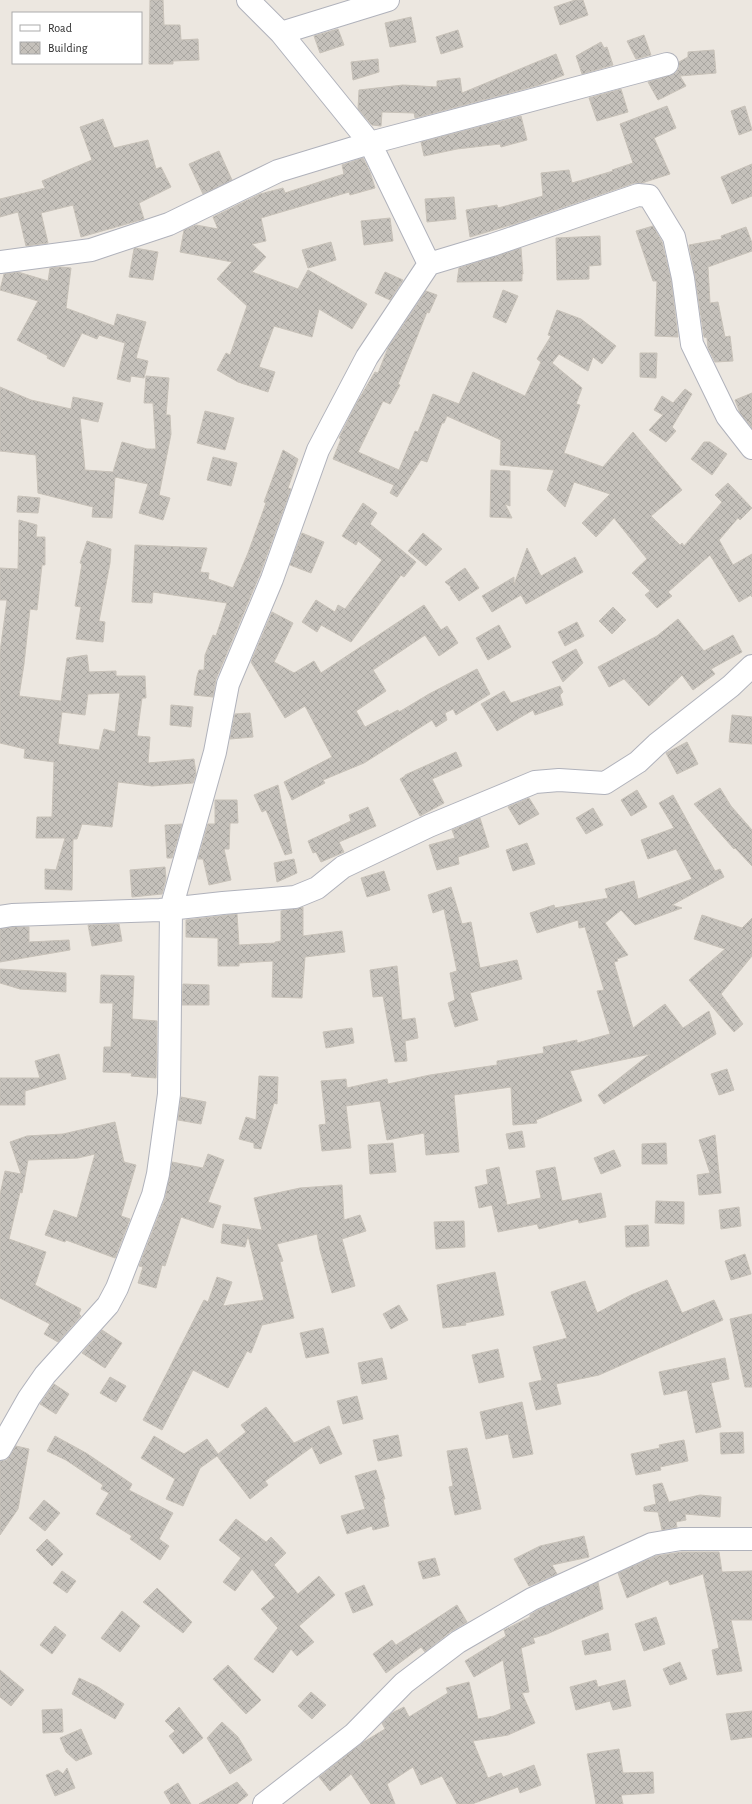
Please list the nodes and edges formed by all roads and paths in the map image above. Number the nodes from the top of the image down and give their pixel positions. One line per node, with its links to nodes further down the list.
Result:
1 (248, 0): 3 (street)
2 (388, 0): 3 (street)
3 (281, 33): 5 (street)
4 (667, 64): 5 (street)
5 (370, 144): 6 (street); 7 (street)
6 (0, 262)
7 (429, 264): 8 (street); 10 (street)
8 (752, 448)
9 (752, 666): 10 (street)
10 (171, 909): 11 (street); 12 (street)
11 (0, 917)
12 (0, 1449)
13 (752, 1539): 14 (street)
14 (264, 1804)

